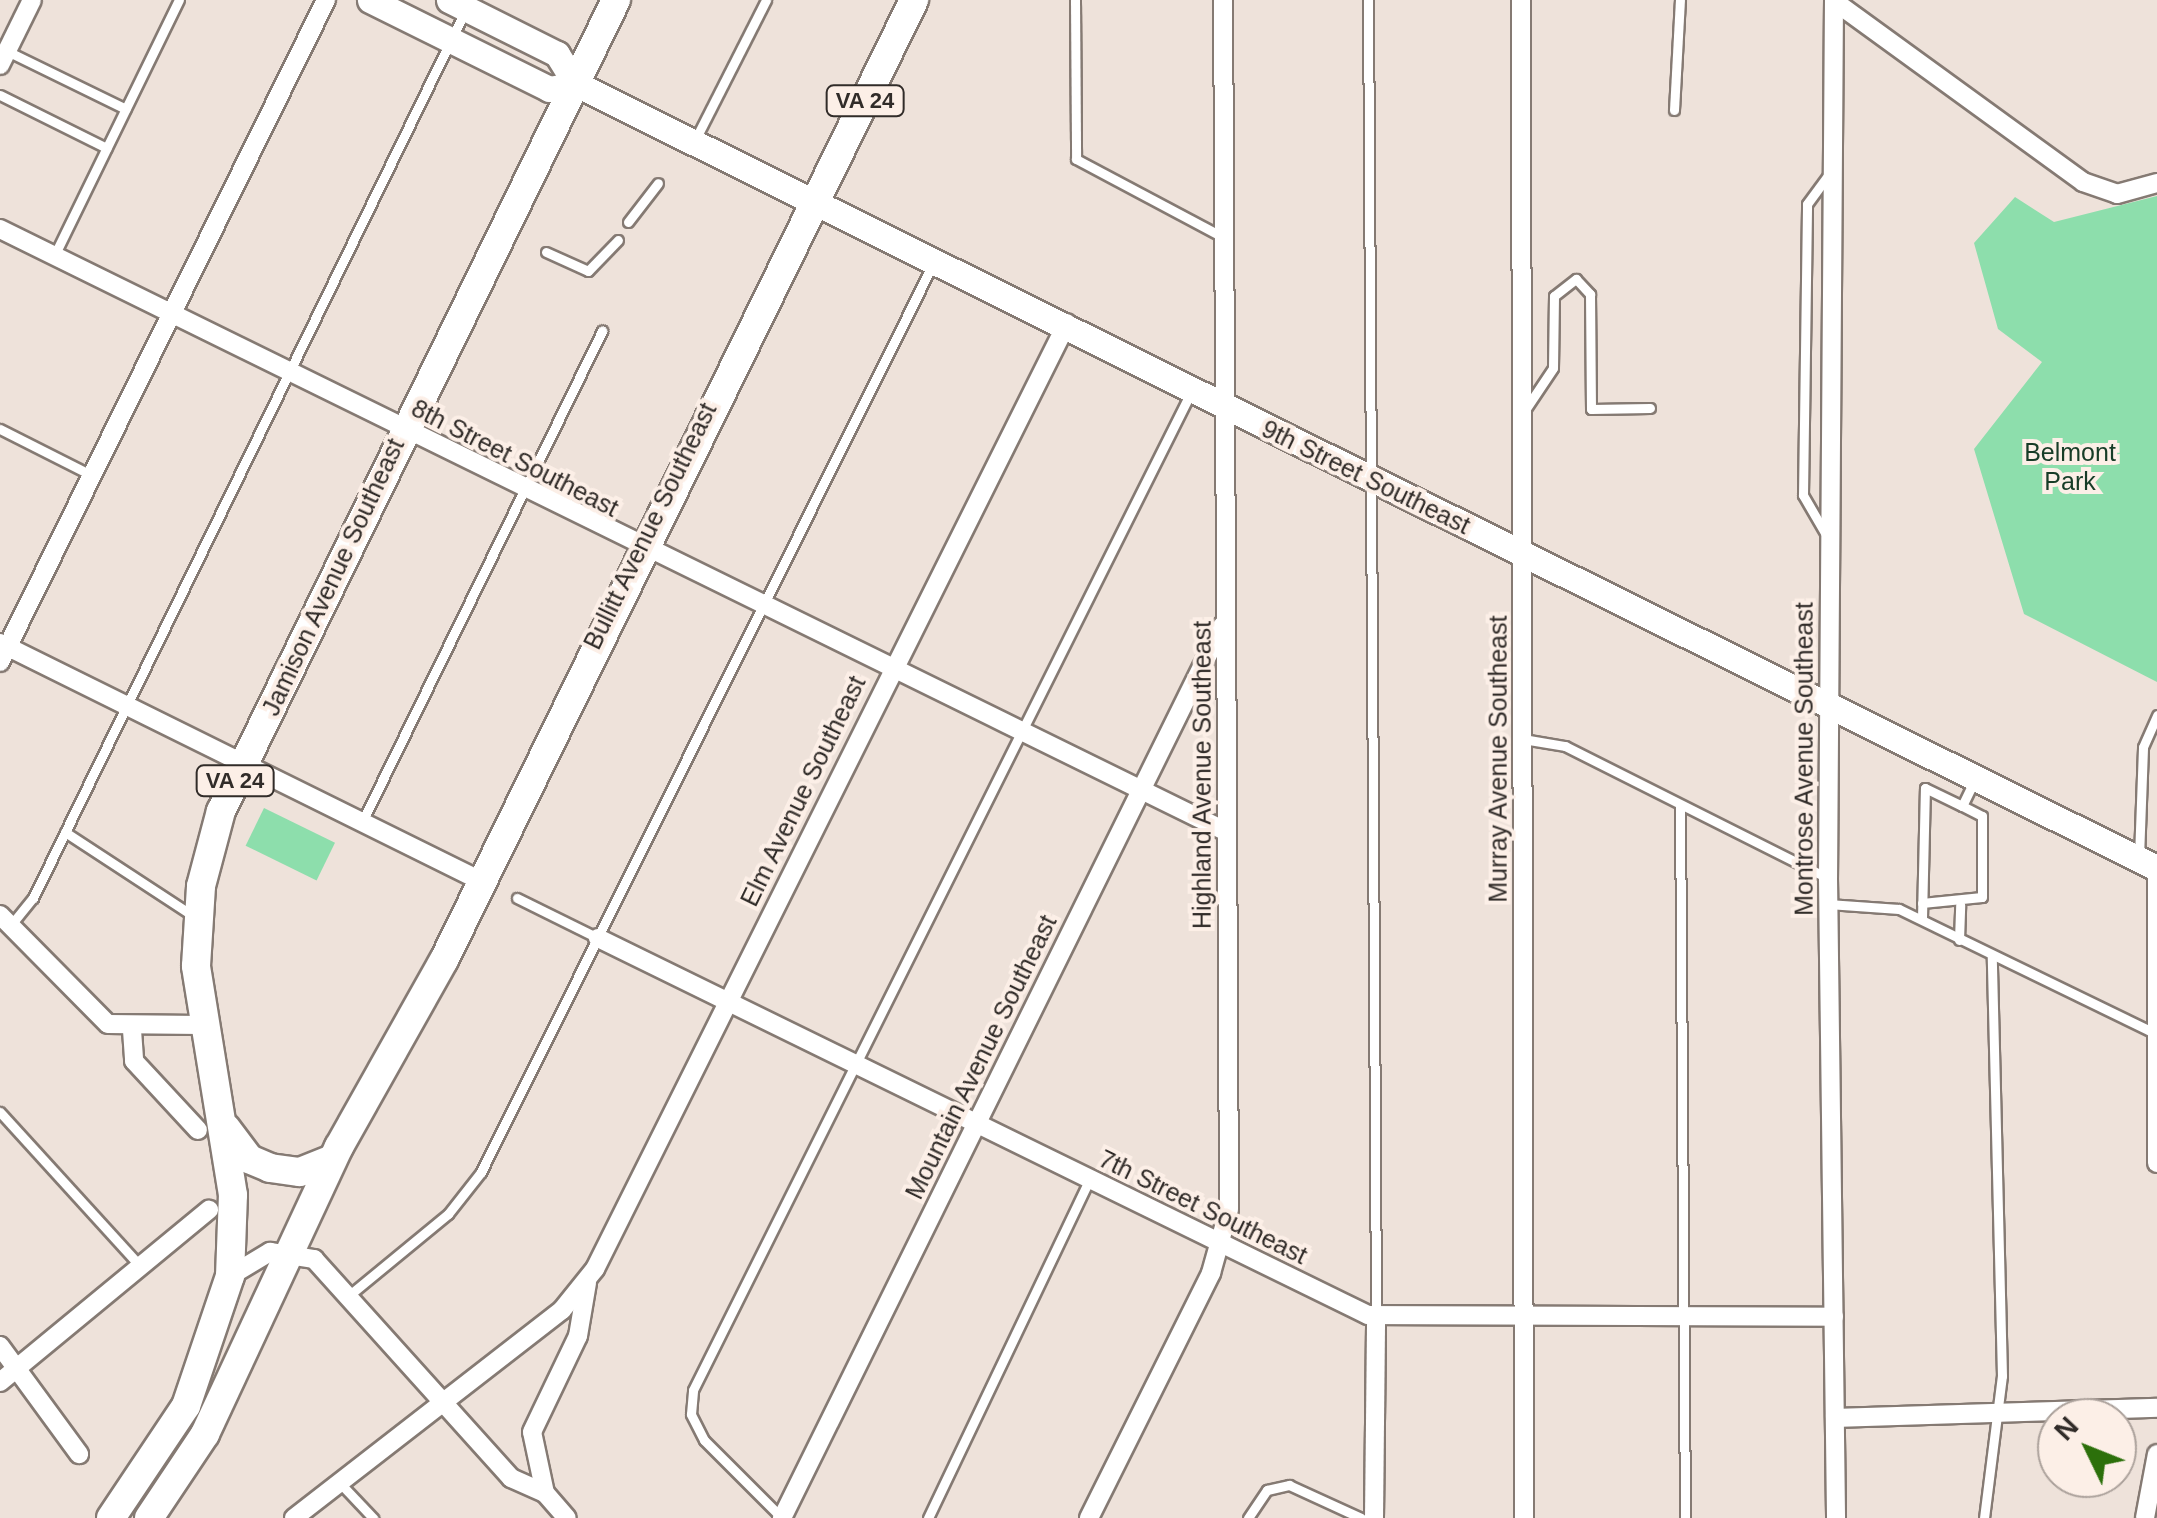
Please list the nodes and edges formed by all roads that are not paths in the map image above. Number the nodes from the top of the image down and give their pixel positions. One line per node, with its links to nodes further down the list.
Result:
1 (32, 0): 16 (street)
2 (180, 0): 19 (lane)
3 (326, 0): 34 (street)
4 (370, 0): 15 (street, 9th Street Southeast)
5 (616, 0): 17 (main road, Jamison Avenue Southeast / VA 24)
6 (766, 0): 21 (lane)
7 (914, 0): 26 (main road, Bullitt Avenue Southeast / VA 24)
8 (1075, 0): 29 (lane)
9 (1223, 0): 29 (street, Highland Avenue Southeast)
10 (1368, 0): 45 (lane)
11 (1521, 0): 41 (street, Murray Avenue Southeast)
12 (1680, 0): 20 (lane)
13 (1834, 0): 23 (street, Montrose Avenue Southeast); 24 (street)
14 (458, 4): 15 (lane); 17 (street, 9th Street Southeast)
15 (450, 39): 17 (street, 9th Street Southeast); 37 (lane)
16 (3, 58): 19 (lane)
17 (576, 84): 21 (street, 9th Street Southeast); 43 (main road, Jamison Avenue Southeast / VA 24)
18 (0, 96): 22 (lane)
19 (126, 109): 22 (lane)
20 (1674, 110)
21 (694, 142): 26 (street, 9th Street Southeast)
22 (107, 148): 32 (lane)
23 (1834, 168): 47 (street, Montrose Avenue Southeast); 47 (lane)
24 (2157, 183)
25 (658, 184): 27 (lane)
26 (815, 201): 33 (street, 9th Street Southeast); 48 (main road, Bullitt Avenue Southeast / VA 24)
27 (628, 222)
28 (0, 229): 32 (street, 8th Street Southeast)
29 (1223, 237): 39 (street, Highland Avenue Southeast)
30 (618, 240): 31 (lane)
31 (546, 252)
32 (54, 256): 34 (street, 8th Street Southeast)
33 (936, 259): 35 (street, 9th Street Southeast); 50 (lane)
34 (171, 314): 37 (street, 8th Street Southeast); 44 (street)
35 (1067, 323): 38 (street, 9th Street Southeast); 53 (street, Elm Avenue Southeast)
36 (602, 332): 46 (lane)
37 (286, 372): 43 (street, 8th Street Southeast); 54 (lane)
38 (1193, 387): 39 (street, 9th Street Southeast); 57 (lane)
39 (1223, 406): 45 (street, 9th Street Southeast); 51 (street, Highland Avenue Southeast)
40 (1650, 408): 41 (lane)
41 (1524, 412): 49 (street, Murray Avenue Southeast)
42 (0, 429): 44 (lane)
43 (403, 430): 46 (street, 8th Street Southeast); 59 (main road, Jamison Avenue Southeast / VA 24)
44 (92, 475): 52 (street)
45 (1368, 480): 49 (street, 9th Street Southeast); 99 (lane)
46 (521, 488): 48 (street, 8th Street Southeast); 64 (lane)
47 (1831, 543): 55 (street, Montrose Avenue Southeast)
48 (638, 548): 50 (street, 8th Street Southeast); 69 (main road, Bullitt Avenue Southeast / VA 24)
49 (1523, 555): 55 (street, 9th Street Southeast); 58 (street, Murray Avenue Southeast)
50 (762, 607): 53 (street, 8th Street Southeast); 77 (lane)
51 (1226, 620): 61 (street, Mountain Avenue Southeast); 66 (street, Highland Avenue Southeast)
52 (2, 651): 54 (street)
53 (890, 670): 57 (street, 8th Street Southeast); 80 (street, Elm Avenue Southeast)
54 (124, 703): 59 (street); 65 (lane)
55 (1830, 707): 60 (street, 9th Street Southeast); 68 (street, Montrose Avenue Southeast)
56 (2157, 715): 67 (lane)
57 (1021, 732): 61 (street, 8th Street Southeast); 85 (lane)
58 (1523, 739): 62 (lane); 102 (street, Murray Avenue Southeast)
59 (245, 762): 64 (street); 74 (main road, Jamison Avenue Southeast / VA 24)
60 (1975, 778): 63 (lane); 67 (street, 9th Street Southeast)
61 (1140, 791): 66 (street, 8th Street Southeast); 88 (street, Mountain Avenue Southeast)
62 (1680, 806): 68 (lane); 101 (lane)
63 (1962, 806): 71 (lane); 73 (lane)
64 (362, 822): 69 (street)
65 (66, 832): 74 (lane); 76 (lane)
66 (1227, 832): 93 (street, Highland Avenue Southeast)
67 (2152, 866): 83 (street)
68 (1828, 878): 72 (street, Montrose Avenue Southeast)
69 (481, 881): 84 (main road, Bullitt Avenue Southeast / VA 24)
70 (518, 898): 77 (lane)
71 (1922, 903): 73 (lane); 75 (lane)
72 (1828, 904): 75 (lane); 100 (street, Montrose Avenue Southeast)
73 (1960, 905): 78 (lane)
74 (197, 918): 81 (main road, Jamison Avenue Southeast / VA 24)
75 (1922, 918): 78 (lane)
76 (5, 920): 82 (street)
77 (598, 938): 80 (street, 7th Street Southeast); 98 (lane)
78 (1959, 940): 79 (lane)
79 (1992, 958): 83 (lane); 108 (lane)
80 (728, 1004): 85 (street, 7th Street Southeast); 97 (street, Elm Avenue Southeast)
81 (201, 1024): 82 (street); 87 (main road, Jamison Avenue Southeast / VA 24)
82 (132, 1030): 87 (street)
83 (2157, 1034): 90 (street)
84 (393, 1055): 89 (main road, Bullitt Avenue Southeast / VA 24); 94 (main road, Bullitt Avenue Southeast / VA 24)
85 (856, 1067): 88 (street, 7th Street Southeast); 119 (lane)
86 (0, 1112): 95 (lane)
87 (208, 1124): 89 (main road); 96 (main road, Jamison Avenue Southeast / VA 24)
88 (975, 1126): 91 (street, 7th Street Southeast); 119 (street, Mountain Avenue Southeast)
89 (333, 1159): 94 (main road, Bullitt Avenue Southeast / VA 24)
90 (2157, 1163)
91 (1089, 1180): 93 (street, 7th Street Southeast); 120 (lane)
92 (209, 1210): 95 (street)
93 (1222, 1244): 99 (street, 7th Street Southeast); 121 (street, Highland Avenue Southeast)
94 (296, 1252): 96 (street); 98 (street); 115 (main road, VA 24)
95 (142, 1268): 104 (street)
96 (230, 1276): 114 (main road, Jamison Avenue Southeast / VA 24)
97 (586, 1282): 106 (street, Elm Avenue Southeast); 113 (street, Elm Avenue Southeast)
98 (347, 1297): 106 (street)
99 (1376, 1317): 102 (street, 7th Street Southeast); 124 (street)
100 (1834, 1317): 101 (street, 7th Street Southeast); 109 (street, Montrose Avenue Southeast)
101 (1685, 1318): 102 (street, 7th Street Southeast); 126 (lane)
102 (1523, 1320): 125 (street, Murray Avenue Southeast)
103 (0, 1346): 104 (street)
104 (18, 1368): 105 (street); 110 (street)
105 (0, 1382)
106 (440, 1404): 112 (street, Elm Avenue Southeast); 113 (street)
107 (2157, 1408): 108 (street)
108 (1995, 1412): 109 (street); 128 (lane)
109 (1835, 1418): 127 (street, Montrose Avenue Southeast)
110 (79, 1454)
111 (2157, 1454): 129 (street)
112 (338, 1482): 116 (street, Elm Avenue Southeast); 117 (lane)
113 (545, 1493): 118 (street)
114 (111, 1518)
115 (150, 1518)
116 (294, 1518)
117 (374, 1518)
118 (567, 1518)
119 (782, 1518)
120 (928, 1518)
121 (1089, 1518)
122 (1248, 1518): 123 (lane)
123 (1361, 1518)
124 (1374, 1518)
125 (1524, 1518)
126 (1685, 1518)
127 (1836, 1518)
128 (1984, 1518)
129 (2145, 1518)

